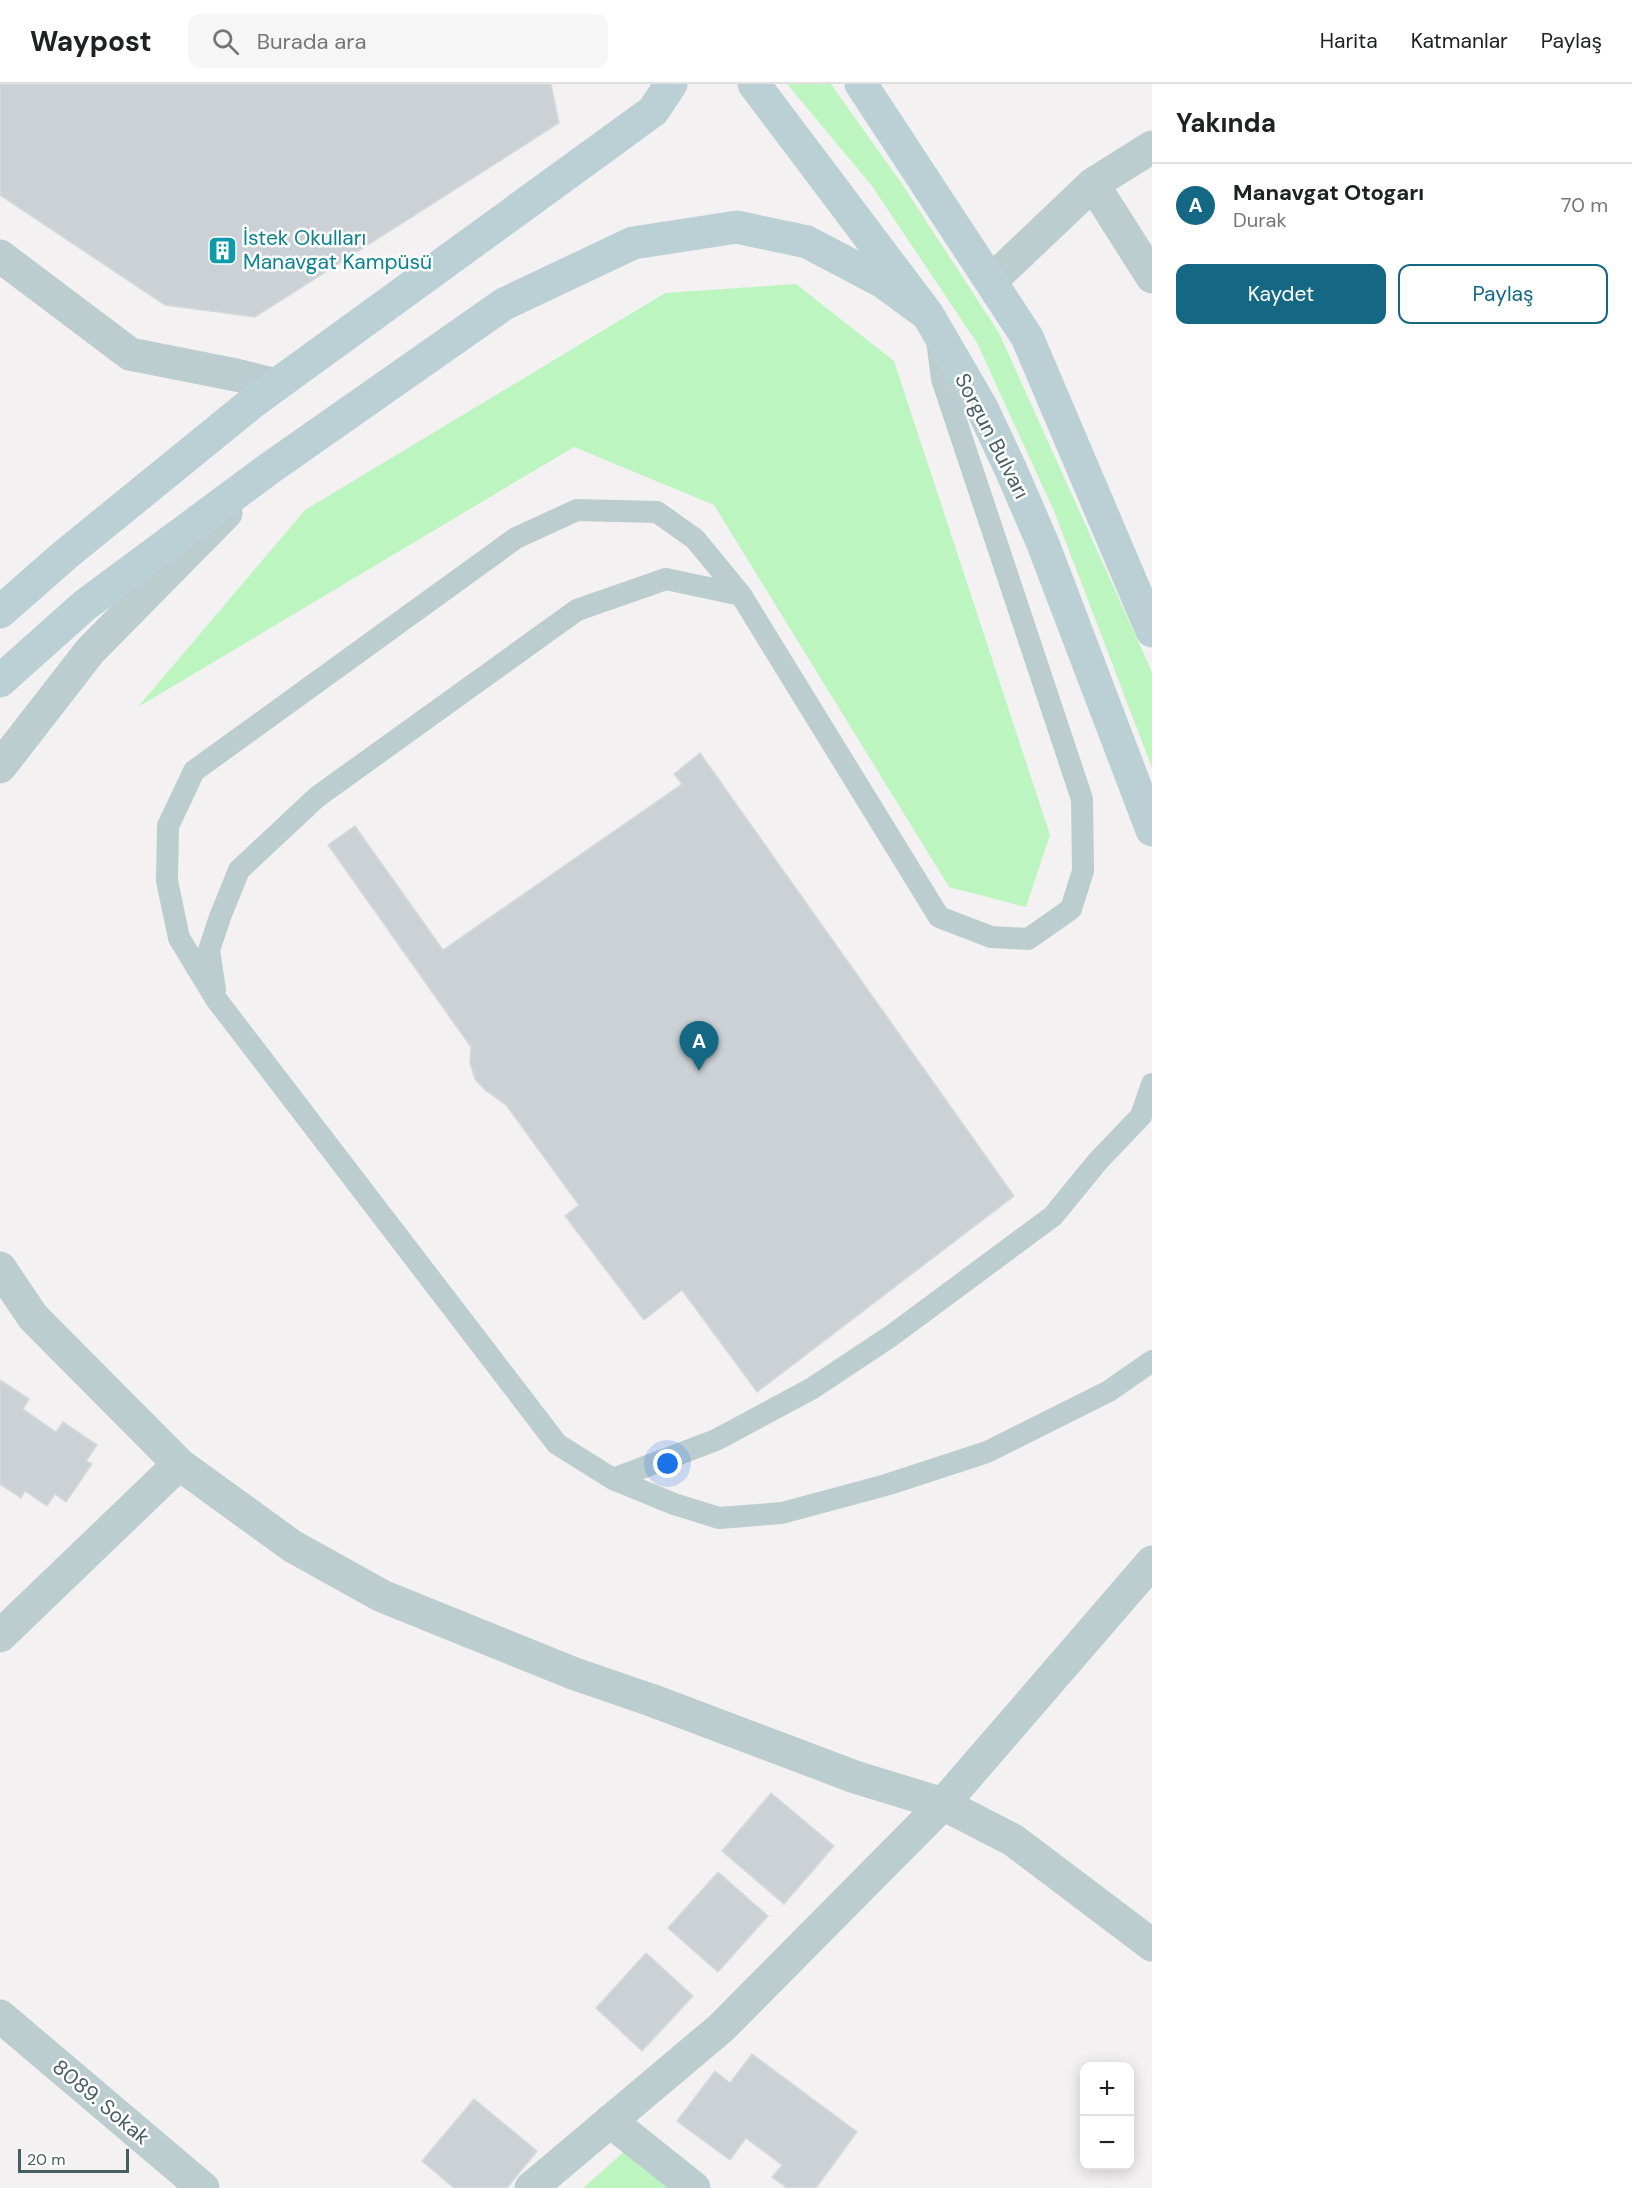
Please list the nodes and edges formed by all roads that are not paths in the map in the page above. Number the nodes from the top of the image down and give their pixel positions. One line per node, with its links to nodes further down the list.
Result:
1 (671, 84): 10 (street)
2 (754, 84): 9 (street, Sorgun Bulvarı)
3 (861, 84): 8 (street)
4 (1152, 147): 5 (street)
5 (1093, 184): 7 (street); 8 (street)
6 (0, 256): 10 (street)
7 (1152, 277)
8 (992, 281): 14 (street)
9 (932, 323): 11 (street); 12 (lane); 17 (street, Sorgun Bulvarı)
10 (276, 385): 13 (street)
11 (270, 468): 15 (street); 16 (street)
12 (741, 595): 18 (lane); 18 (lane)
13 (0, 612)
14 (1152, 631)
15 (0, 681)
16 (0, 766)
17 (1152, 830)
18 (216, 999): 23 (lane)
19 (1152, 1084): 23 (lane)
20 (0, 1268): 22 (street)
21 (1152, 1361): 23 (lane)
22 (179, 1464): 25 (street); 26 (street)
23 (613, 1479)
24 (1152, 1562): 26 (street)
25 (0, 1636)
26 (944, 1804): 27 (street); 29 (street)
27 (1152, 1945)
28 (0, 2016): 30 (street, 8089. Sokak)
29 (610, 2121): 31 (street); 32 (street)
30 (202, 2188)
31 (531, 2188)
32 (694, 2188)

